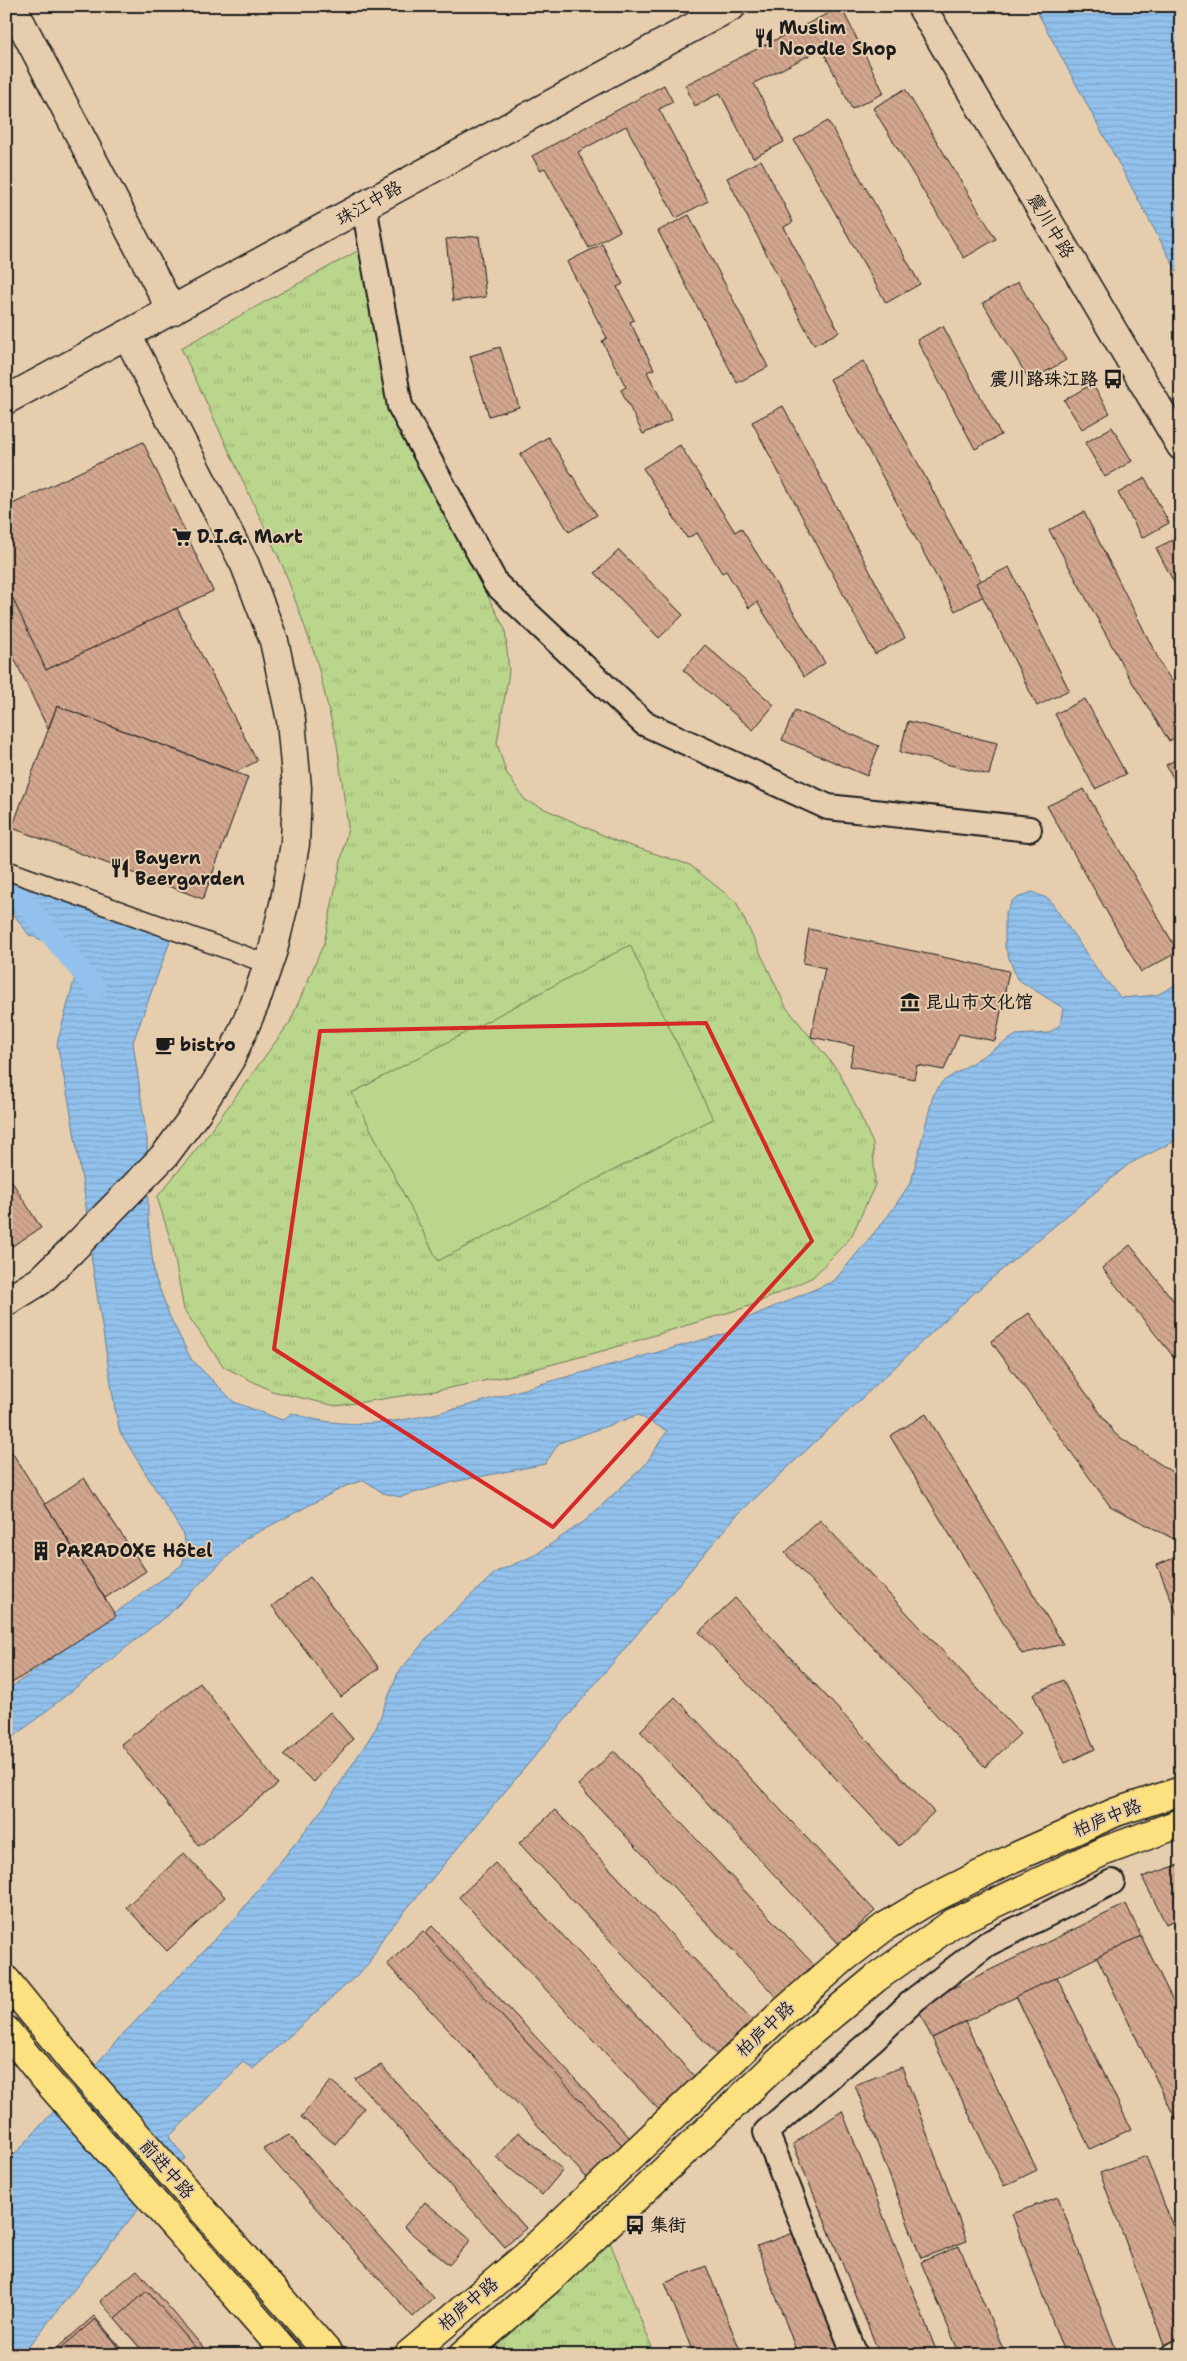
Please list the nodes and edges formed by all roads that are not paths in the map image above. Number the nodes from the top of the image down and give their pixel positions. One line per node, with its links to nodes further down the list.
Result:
1 (732, 6): 4 (street, 珠江中路)
2 (921, 6): 8 (street, 震川中路)
3 (12, 13): 5 (street)
4 (364, 206): 5 (street, 珠江中路); 9 (street)
5 (172, 311): 6 (street, 珠江中路)
6 (127, 335): 7 (street, 珠江中路); 11 (street)
7 (6, 400)
8 (1181, 446)
9 (1029, 829)
10 (6, 870): 11 (street)
11 (268, 964): 12 (street)
12 (6, 1302)
13 (1181, 1791): 21 (main road, 柏庐中路)
14 (1181, 1823): 22 (main road, 柏庐中路)
15 (1112, 1882): 23 (street)
16 (6, 1980): 20 (main road, 前进中路)
17 (6, 2030): 19 (main road, 前进中路)
18 (1181, 2352): 24 (street)
19 (288, 2355)
20 (330, 2355)
21 (408, 2355)
22 (463, 2355)
23 (855, 2355)
24 (1173, 2355)

